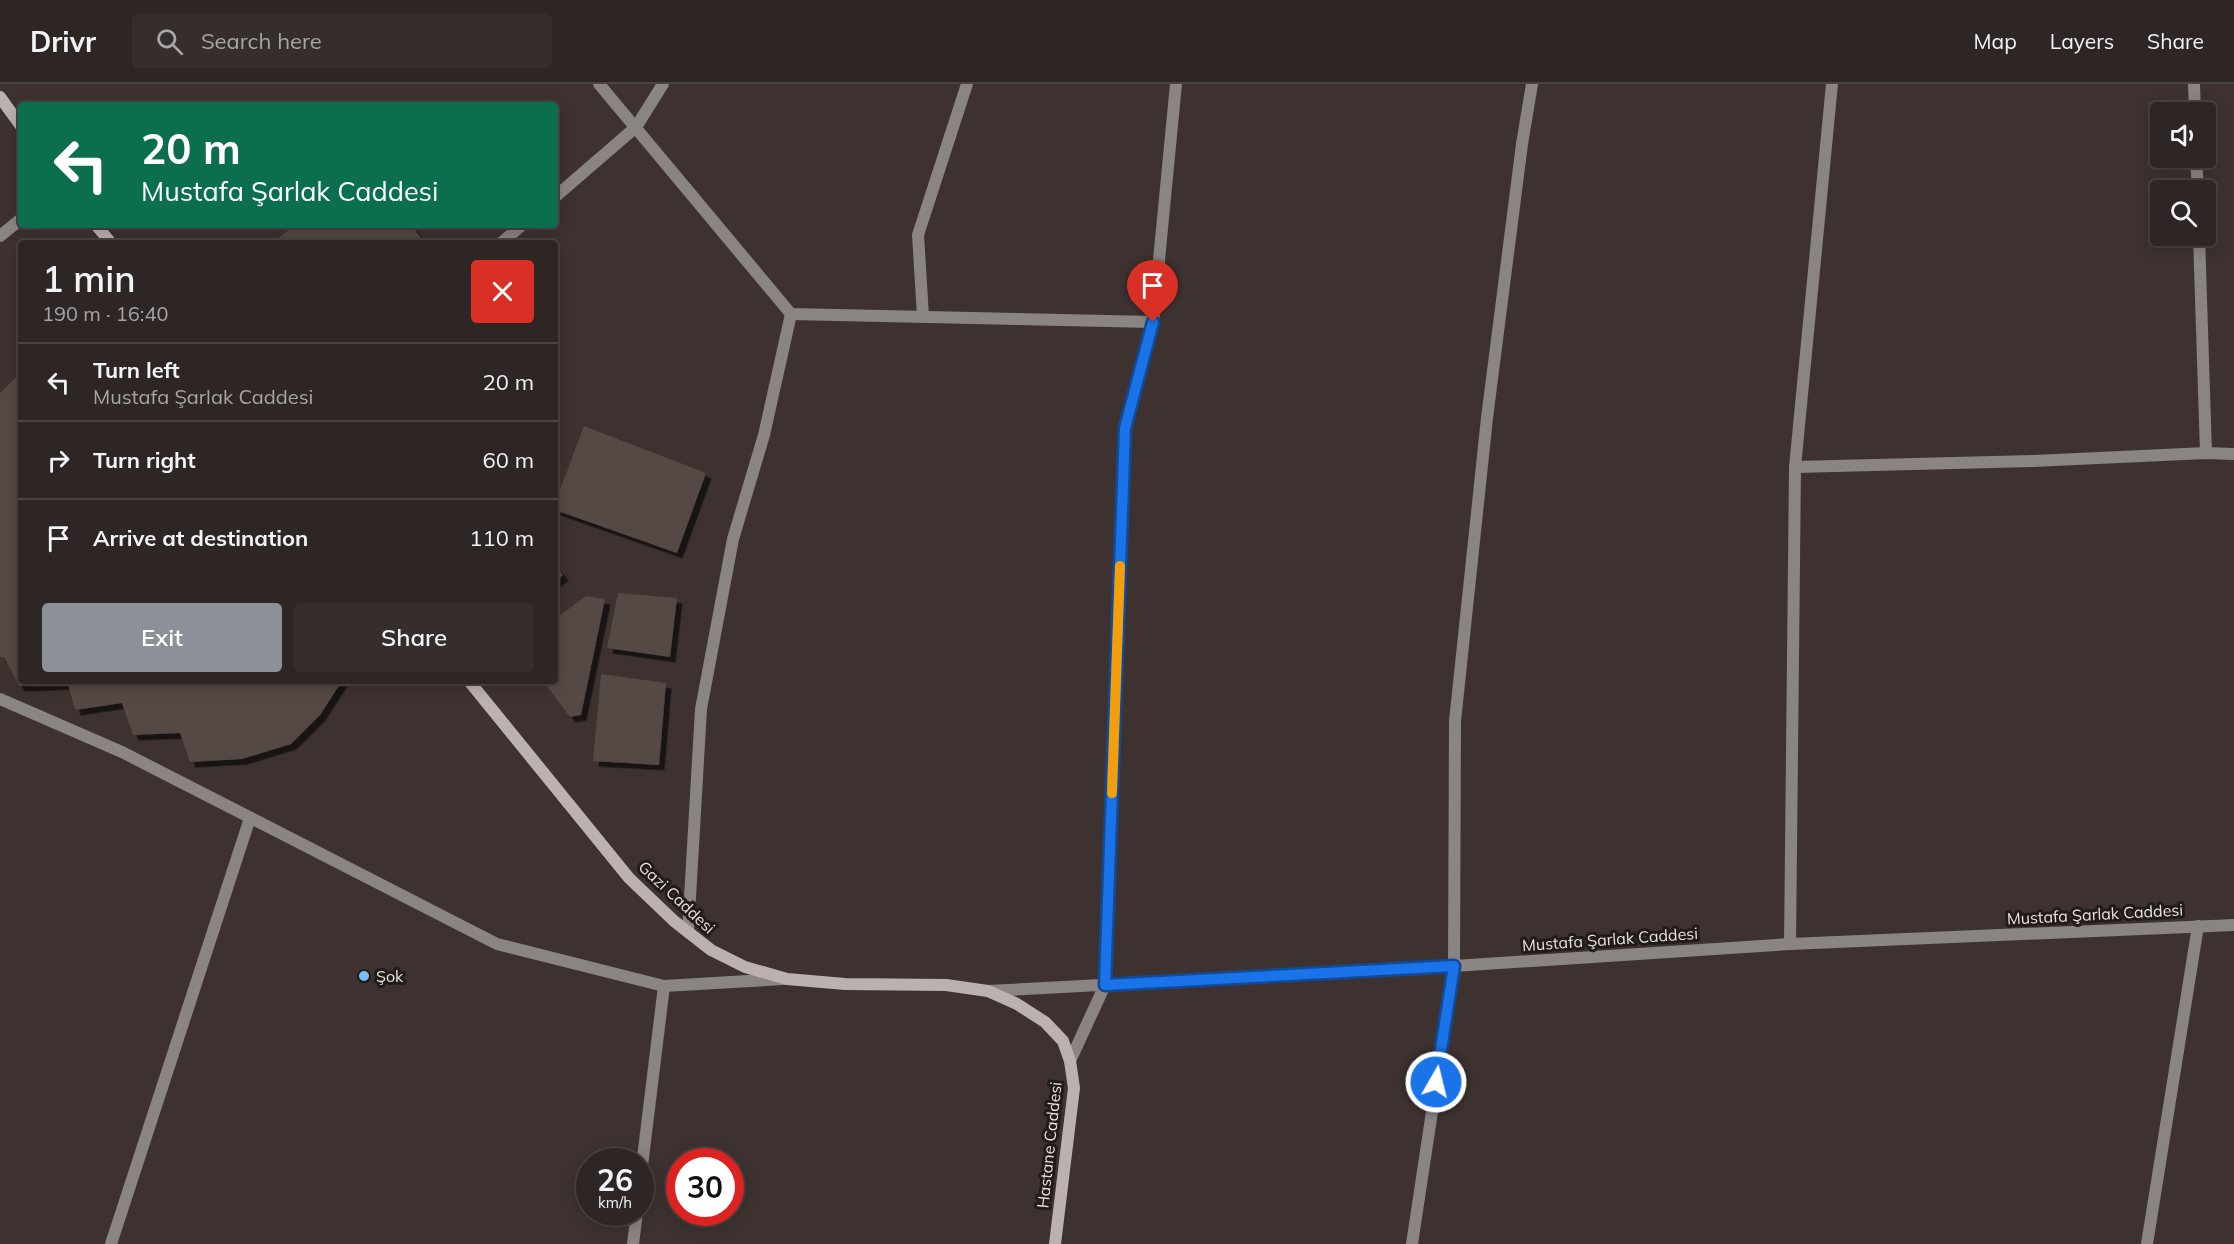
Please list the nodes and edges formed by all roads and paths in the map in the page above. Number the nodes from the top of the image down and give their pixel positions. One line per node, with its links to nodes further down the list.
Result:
1 (599, 84): 11 (street)
2 (663, 84): 11 (street)
3 (967, 84): 21 (street)
4 (1176, 84): 22 (street)
5 (1532, 84): 33 (street)
6 (1832, 84): 25 (street)
7 (2194, 84): 9 (street)
8 (0, 97): 10 (main road)
9 (2195, 102)
10 (18, 122)
11 (636, 127): 12 (street); 20 (street)
12 (558, 193)
13 (18, 221): 16 (street)
14 (98, 228): 17 (main road)
15 (518, 228): 18 (street)
16 (0, 236)
17 (108, 240)
18 (504, 240)
19 (2199, 246): 23 (street)
20 (791, 314): 21 (street); 31 (street)
21 (923, 316): 22 (street)
22 (1153, 322): 35 (street)
23 (2206, 453): 24 (street); 25 (street)
24 (2234, 454)
25 (1795, 467): 32 (street)
26 (471, 684): 31 (main road, Gazi Caddesi)
27 (0, 699): 28 (street)
28 (250, 818): 36 (street); 42 (street)
29 (2234, 925): 30 (street, Mustafa Şarlak Caddesi)
30 (2198, 926): 32 (street, Mustafa Şarlak Caddesi); 46 (street)
31 (688, 932): 34 (main road, Gazi Caddesi)
32 (1790, 944): 33 (street, Mustafa Şarlak Caddesi)
33 (1454, 966): 35 (street, Mustafa Şarlak Caddesi); 45 (street)
34 (787, 979): 36 (street); 37 (main road, Gazi Caddesi)
35 (1105, 985): 37 (street, Mustafa Şarlak Caddesi); 39 (street)
36 (664, 986): 40 (street)
37 (988, 991): 38 (main road, Gazi Caddesi)
38 (1045, 1022): 39 (main road, Hastane Caddesi)
39 (1070, 1061): 44 (main road, Hastane Caddesi)
40 (644, 1148)
41 (635, 1226): 43 (street)
42 (111, 1244)
43 (633, 1244)
44 (1055, 1244)
45 (1412, 1244)
46 (2147, 1244)

